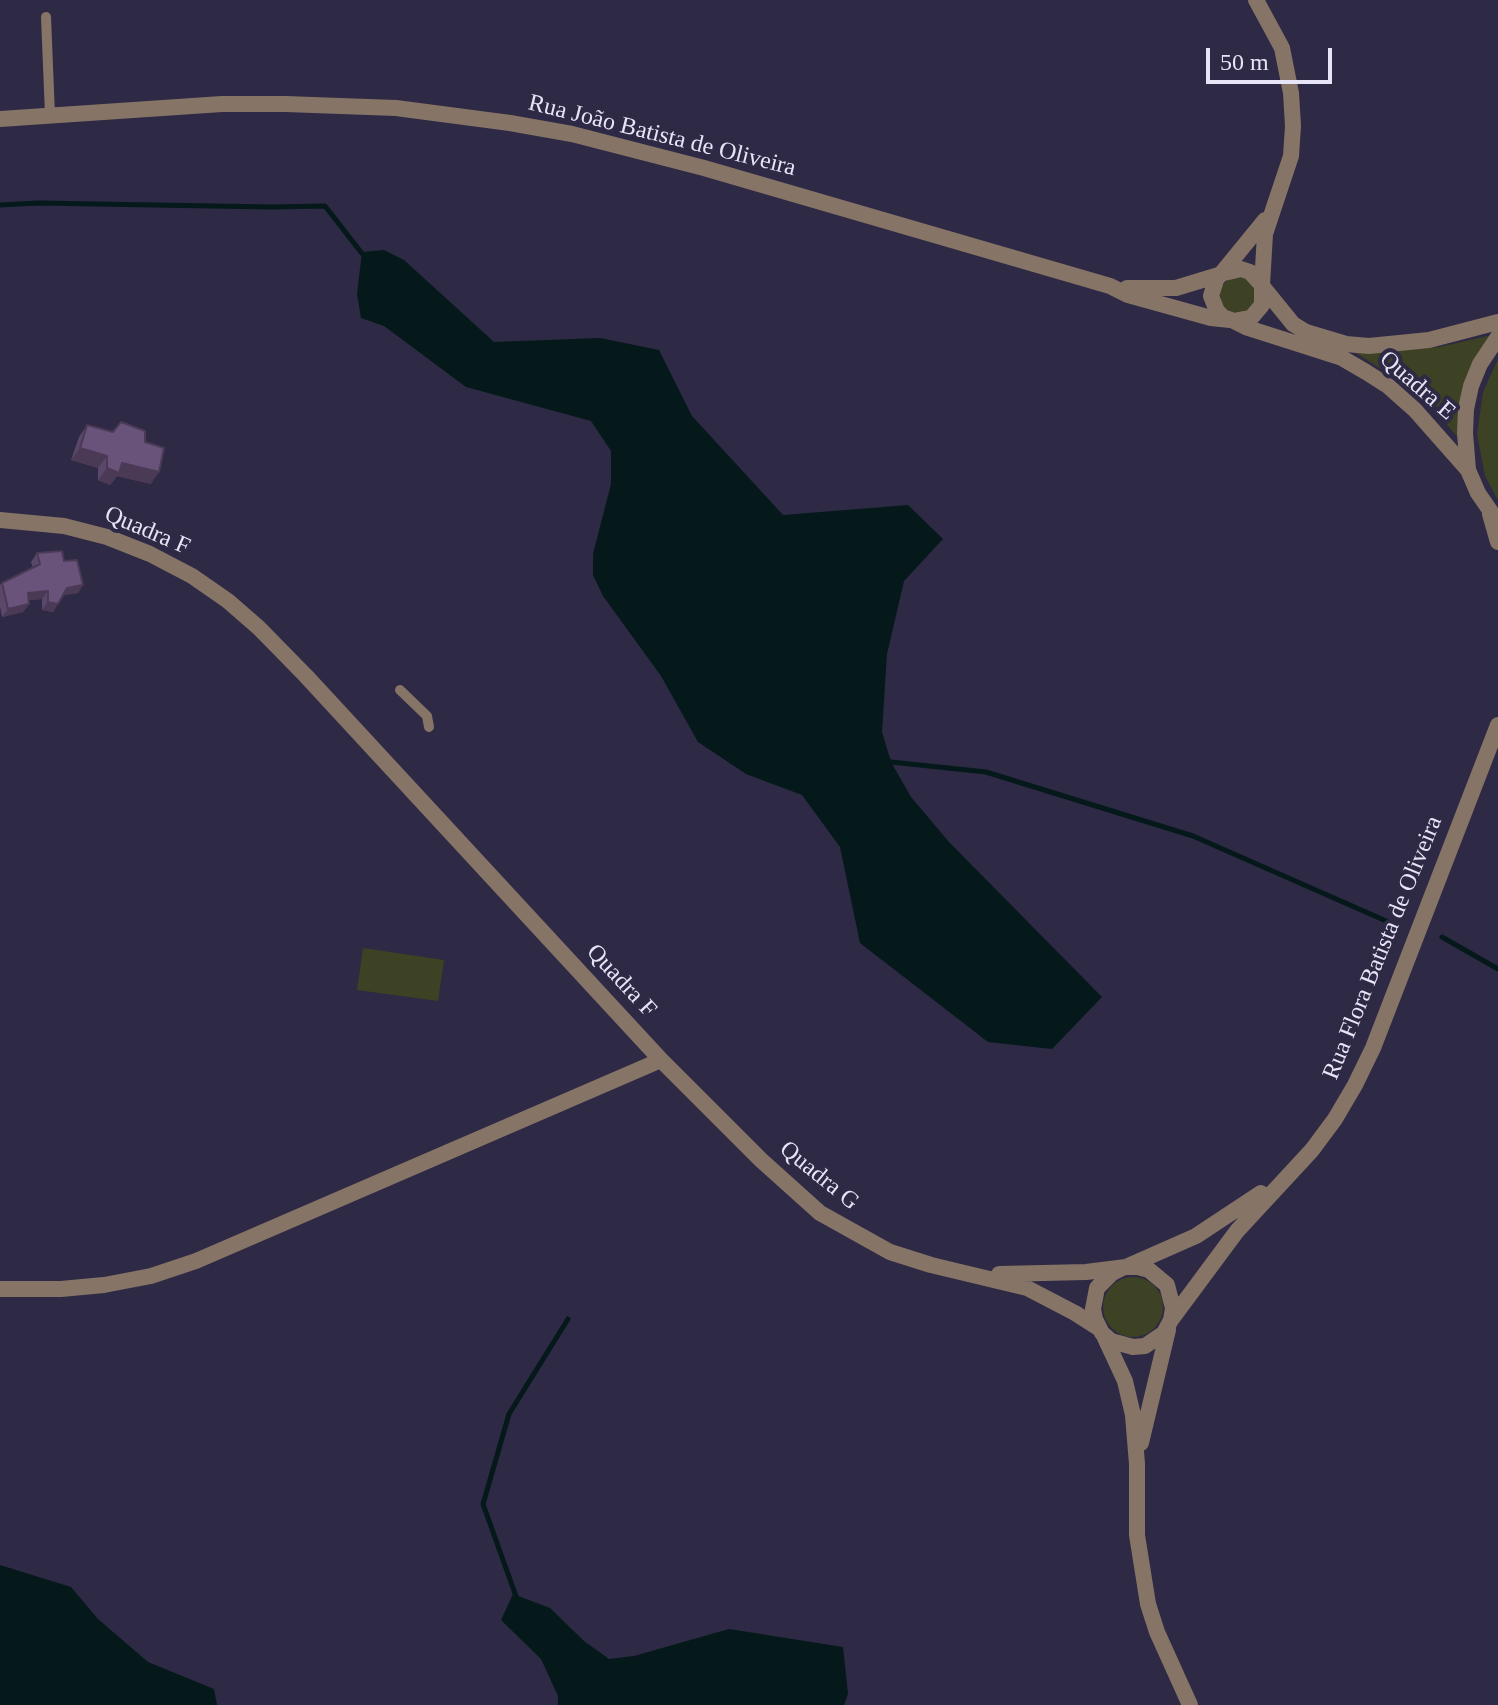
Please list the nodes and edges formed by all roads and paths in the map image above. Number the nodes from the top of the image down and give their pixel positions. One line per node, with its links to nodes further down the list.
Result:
1 (1256, 0): 5 (street)
2 (46, 17): 3 (lane)
3 (50, 115): 4 (street, Rua João Batista de Oliveira); 7 (street, Rua João Batista de Oliveira)
4 (0, 119)
5 (1275, 205): 6 (street); 8 (street)
6 (1223, 273): 7 (street, Rua João Batista de Oliveira); 8 (street); 9 (street)
7 (1110, 286): 9 (street, Rua João Batista de Oliveira)
8 (1262, 286): 9 (street); 10 (street, Quadra E)
9 (1232, 321): 12 (street, Quadra E)
10 (1498, 322)
11 (1498, 337): 12 (street)
12 (1468, 470): 13 (street)
13 (1493, 515): 15 (street)
14 (0, 520): 19 (street, Quadra F)
15 (1498, 542)
16 (400, 690): 18 (lane)
17 (1498, 726): 20 (street, Rua Flora Batista de Oliveira)
18 (429, 727)
19 (661, 1060): 22 (street, Quadra G); 23 (street)
20 (1288, 1173): 21 (street, Rua Flora Batista de Oliveira); 24 (street, Rua Flora Batista de Oliveira)
21 (1124, 1268): 22 (street, Quadra G); 24 (street); 25 (street)
22 (980, 1275): 25 (street, Quadra G)
23 (0, 1289)
24 (1170, 1321): 25 (street); 26 (street)
25 (1101, 1331): 26 (street)
26 (1137, 1464): 27 (street)
27 (1190, 1705)

